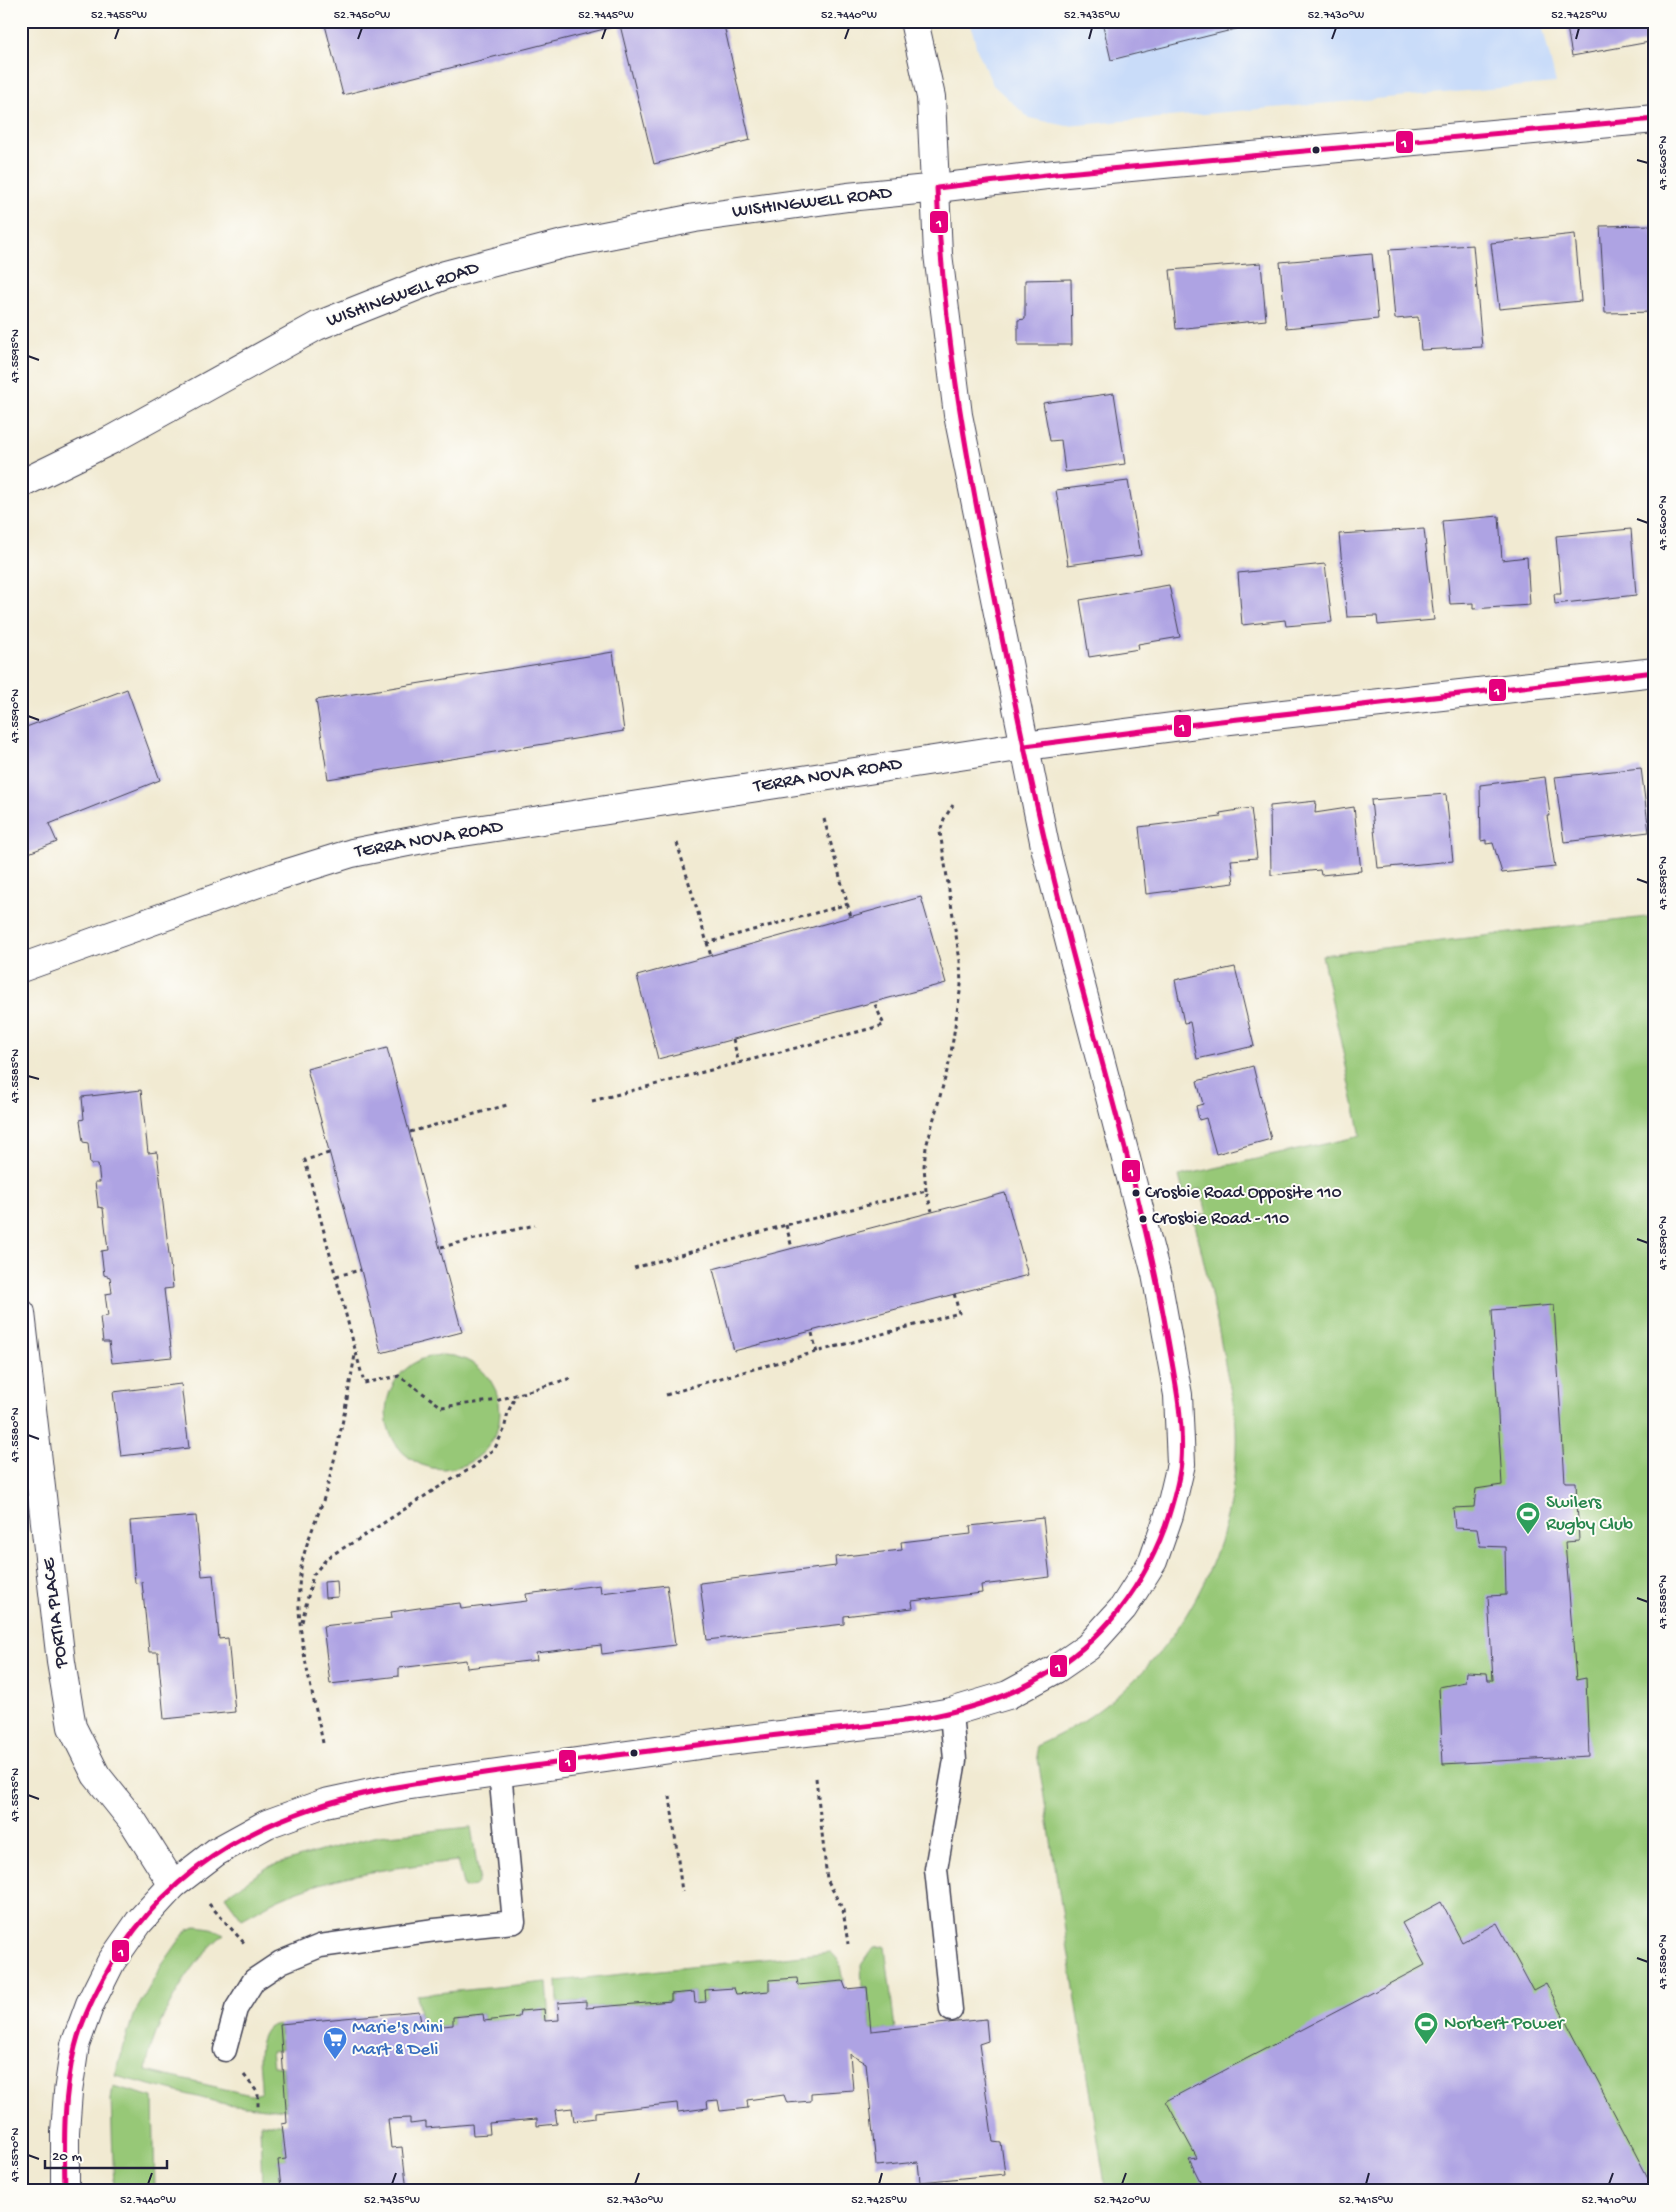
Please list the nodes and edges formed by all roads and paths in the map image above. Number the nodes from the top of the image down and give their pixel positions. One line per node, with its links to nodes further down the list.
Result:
1 (914, 21): 3 (street)
2 (1655, 119): 3 (street, WISHINGWELL ROAD)
3 (937, 188): 4 (street, WISHINGWELL ROAD); 6 (street)
4 (21, 484)
5 (1655, 672): 6 (street, TERRA NOVA ROAD)
6 (1024, 746): 14 (street, TERRA NOVA ROAD); 40 (street)
7 (953, 805): 22 (path)
8 (824, 818): 10 (path)
9 (677, 843): 12 (path)
10 (848, 904): 11 (path); 12 (path)
11 (851, 917)
12 (706, 943): 13 (path)
13 (710, 956)
14 (21, 968)
15 (874, 1002): 17 (path)
16 (733, 1039): 17 (path)
17 (739, 1064): 18 (path)
18 (592, 1102)
19 (507, 1105): 20 (path)
20 (410, 1132)
21 (329, 1153): 30 (path)
22 (926, 1191): 23 (path); 25 (path)
23 (932, 1211)
24 (535, 1224): 26 (path)
25 (786, 1226): 27 (path); 28 (path)
26 (441, 1248)
27 (792, 1248)
28 (634, 1268)
29 (361, 1270): 30 (path)
30 (336, 1276): 34 (path)
31 (954, 1293): 35 (path)
32 (21, 1313): 45 (street, PORTIA PLACE)
33 (812, 1332): 35 (path)
34 (356, 1352): 37 (path); 39 (path)
35 (817, 1353): 38 (path)
36 (571, 1378): 37 (path)
37 (516, 1395): 39 (path)
38 (666, 1395)
39 (301, 1628): 41 (path)
40 (951, 1712): 42 (street); 50 (lane)
41 (323, 1743)
42 (500, 1772): 45 (street); 49 (lane)
43 (816, 1778): 48 (path)
44 (670, 1796): 46 (path)
45 (173, 1885): 54 (street)
46 (682, 1892)
47 (210, 1904): 49 (path)
48 (848, 1944)
49 (270, 1970): 51 (lane)
50 (951, 2010)
51 (225, 2050)
52 (258, 2094): 53 (path)
53 (258, 2107)
54 (65, 2191)

